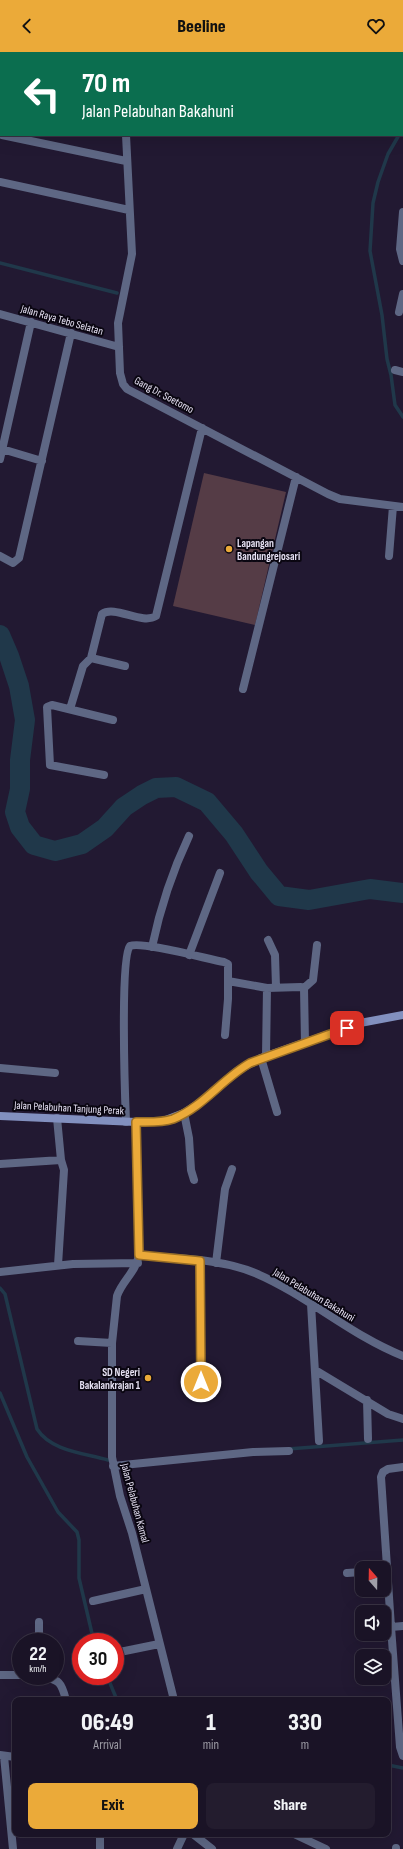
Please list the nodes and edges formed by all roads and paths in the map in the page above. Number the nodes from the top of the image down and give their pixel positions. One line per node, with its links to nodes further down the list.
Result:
1 (6, 136): 3 (street)
2 (126, 136): 3 (street, Gang Dr. Soetomo)
3 (126, 161): 5 (street, Gang Dr. Soetomo)
4 (0, 182): 5 (street)
5 (129, 210): 13 (street, Gang Dr. Soetomo)
6 (403, 212): 7 (street)
7 (403, 261)
8 (403, 294): 9 (street)
9 (399, 312)
10 (0, 314): 11 (street, Jalan Raya Tebo Selatan)
11 (31, 322): 12 (street, Jalan Raya Tebo Selatan); 15 (street)
12 (71, 333): 13 (street, Jalan Raya Tebo Selatan); 17 (street)
13 (119, 347): 14 (street, Gang Dr. Soetomo)
14 (202, 428): 18 (street, Gang Dr. Soetomo); 23 (street)
15 (2, 449): 16 (street); 17 (street)
16 (0, 459)
17 (42, 460): 21 (street)
18 (296, 477): 19 (street, Gang Dr. Soetomo); 25 (street)
19 (393, 506): 20 (street, Gang Dr. Soetomo); 22 (street)
20 (403, 507)
21 (0, 556)
22 (389, 556)
23 (92, 658): 24 (street); 26 (street)
24 (125, 666)
25 (243, 689)
26 (70, 709): 27 (street); 28 (street)
27 (113, 720)
28 (104, 775)
29 (189, 836): 33 (street)
30 (220, 873): 34 (street)
31 (268, 940): 36 (street)
32 (317, 945): 38 (street)
33 (152, 947): 34 (street); 49 (street)
34 (189, 955): 35 (street)
35 (228, 981): 37 (street); 40 (street)
36 (276, 987): 37 (street); 38 (street)
37 (267, 988): 42 (street)
38 (304, 988): 41 (street)
39 (403, 1014): 41 (street, Jalan Pelabuhan Tanjung Perak)
40 (224, 1035)
41 (305, 1043): 42 (street, Jalan Pelabuhan Tanjung Perak)
42 (264, 1057): 45 (street); 46 (street, Jalan Pelabuhan Tanjung Perak)
43 (0, 1068): 44 (street)
44 (55, 1073)
45 (277, 1112)
46 (184, 1114): 50 (street, Jalan Pelabuhan Tanjung Perak); 54 (street)
47 (0, 1116): 48 (street, Jalan Pelabuhan Tanjung Perak)
48 (57, 1118): 49 (street, Jalan Pelabuhan Tanjung Perak); 51 (street)
49 (126, 1122): 50 (street, Jalan Pelabuhan Tanjung Perak)
50 (136, 1122): 55 (street)
51 (61, 1160): 52 (street); 58 (street)
52 (0, 1164)
53 (232, 1169): 57 (street)
54 (194, 1180)
55 (138, 1259): 56 (street, Jalan Pelabuhan Bakahuni); 58 (street, Jalan Pelabuhan Bakahuni); 62 (street, Jalan Pelabuhan Kamal)
56 (200, 1261): 57 (street, Jalan Pelabuhan Bakahuni); 65 (street)
57 (216, 1263): 60 (street, Jalan Pelabuhan Bakahuni)
58 (58, 1265): 59 (street, Jalan Pelabuhan Bakahuni)
59 (0, 1272)
60 (311, 1304): 63 (street, Jalan Pelabuhan Bakahuni); 64 (street)
61 (78, 1341): 62 (street)
62 (112, 1343): 71 (street, Jalan Pelabuhan Kamal)
63 (403, 1356)
64 (315, 1370): 66 (street); 69 (street)
65 (201, 1382)
66 (367, 1400): 67 (street); 68 (street)
67 (403, 1418)
68 (368, 1439)
69 (320, 1442)
70 (289, 1451): 71 (street)
71 (113, 1466): 76 (street, Jalan Pelabuhan Kamal)
72 (403, 1467): 73 (street)
73 (385, 1561)
74 (355, 1572): 75 (street)
75 (347, 1573)
76 (146, 1589): 77 (street); 82 (street, Jalan Pelabuhan Kamal)
77 (93, 1601)
78 (39, 1622): 81 (street)
79 (403, 1626): 80 (street)
80 (391, 1627): 90 (street)
81 (39, 1633)
82 (159, 1644): 83 (street); 88 (street, Jalan Pelabuhan Kamal)
83 (124, 1651)
84 (0, 1675): 85 (street)
85 (12, 1675)
86 (61, 1685): 87 (street)
87 (65, 1697)
88 (173, 1697)
89 (2, 1755): 91 (street); 96 (street)
90 (403, 1756)
91 (12, 1757)
92 (100, 1837): 97 (street)
93 (183, 1837): 98 (street)
94 (197, 1837): 99 (street)
95 (300, 1837): 100 (street)
96 (13, 1849)
97 (100, 1849)
98 (177, 1849)
99 (212, 1849)
100 (326, 1849)

